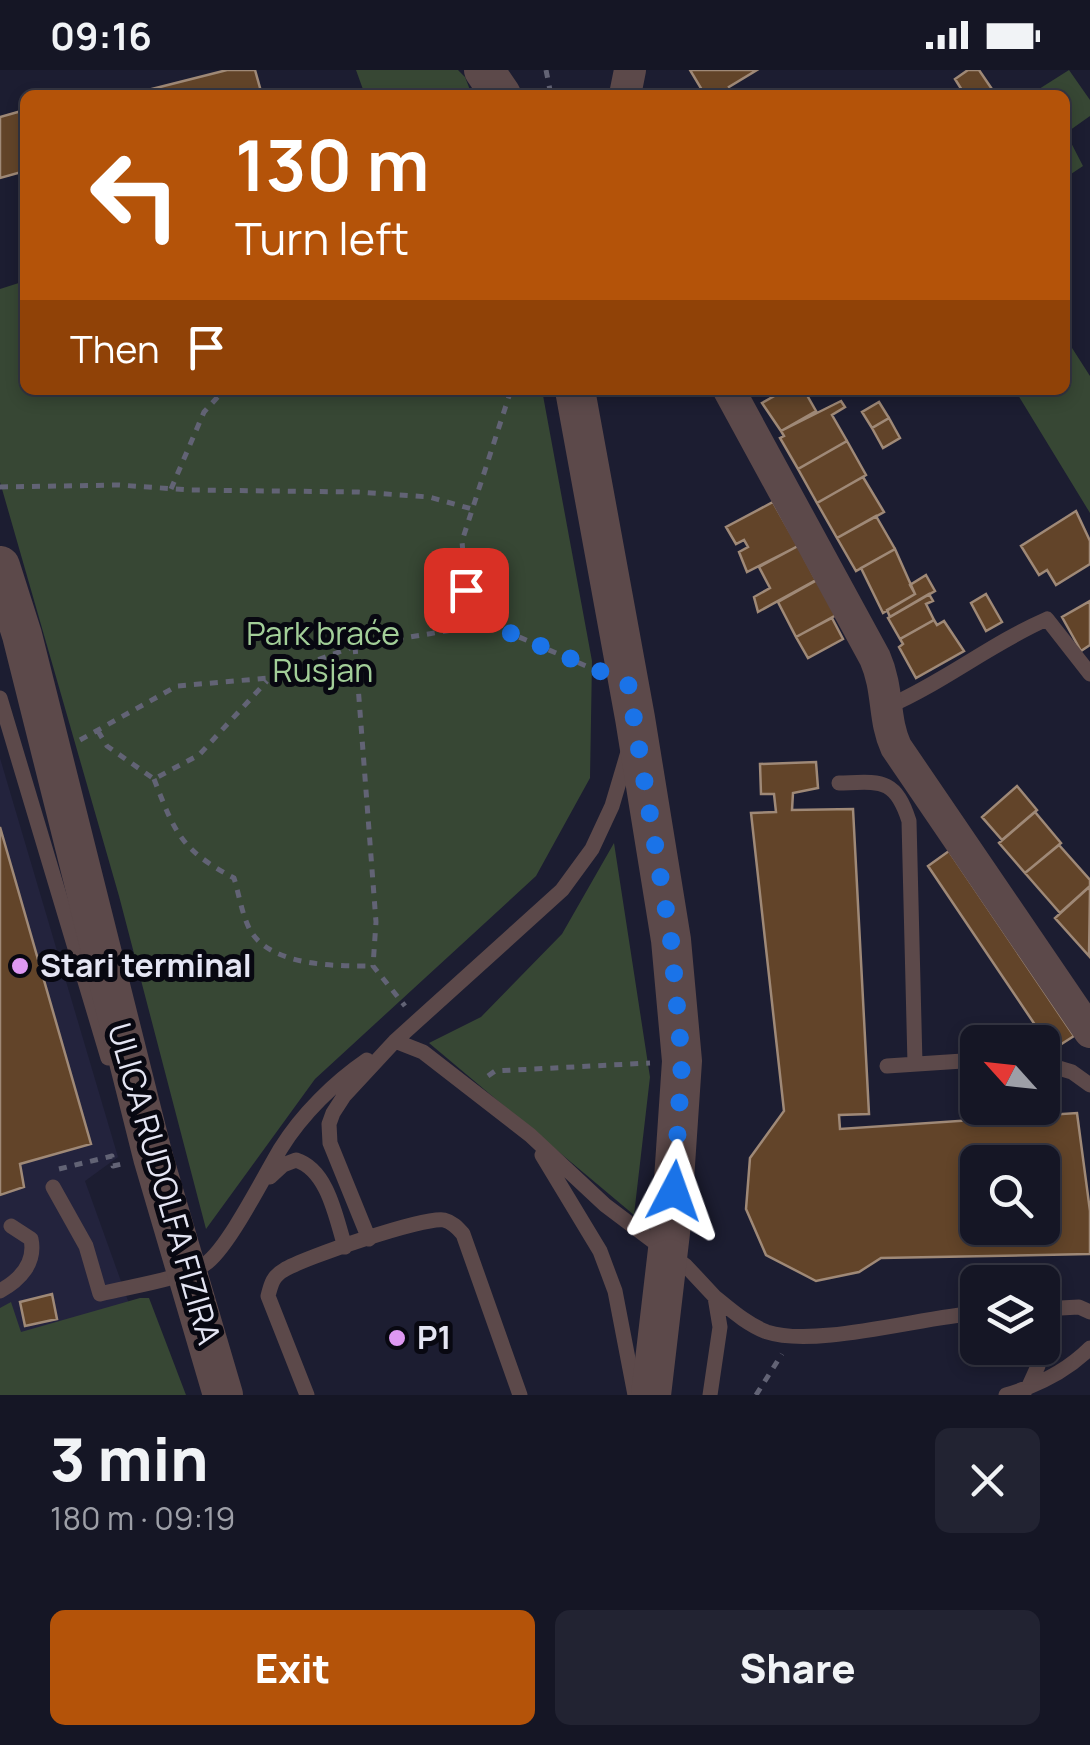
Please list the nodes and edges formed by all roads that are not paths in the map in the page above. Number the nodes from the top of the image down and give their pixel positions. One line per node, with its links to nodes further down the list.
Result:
1 (576, 395): 6 (street)
2 (732, 395): 7 (street)
3 (0, 566): 21 (street, ULICA RUDOLFA FIZIRA)
4 (1090, 674): 7 (lane)
5 (0, 698): 14 (lane)
6 (632, 701): 10 (lane); 25 (street)
7 (888, 706): 9 (street)
8 (839, 783): 12 (lane)
9 (1090, 1032)
10 (396, 1040): 18 (lane); 19 (lane); 23 (lane)
11 (960, 1061): 12 (lane)
12 (915, 1064): 13 (lane)
13 (886, 1066)
14 (112, 1068)
15 (1060, 1068): 16 (lane)
16 (1090, 1085)
17 (123, 1106): 21 (lane)
18 (530, 1136): 25 (lane); 38 (lane)
19 (262, 1184): 24 (lane); 26 (lane)
20 (52, 1186): 26 (lane)
21 (163, 1194): 26 (street, ULICA RUDOLFA FIZIRA)
22 (11, 1226): 27 (lane)
23 (369, 1239): 24 (lane); 37 (lane)
24 (345, 1247): 36 (lane)
25 (668, 1252): 28 (lane); 39 (street)
26 (188, 1272): 35 (street, ULICA RUDOLFA FIZIRA)
27 (0, 1291)
28 (715, 1298): 31 (lane); 40 (lane)
29 (1060, 1308): 30 (lane)
30 (1090, 1312)
31 (960, 1315)
32 (1090, 1348): 34 (lane)
33 (1038, 1365): 34 (lane)
34 (1028, 1388): 41 (lane)
35 (224, 1395)
36 (308, 1395)
37 (520, 1395)
38 (635, 1395)
39 (651, 1395)
40 (710, 1395)
41 (1006, 1395)

